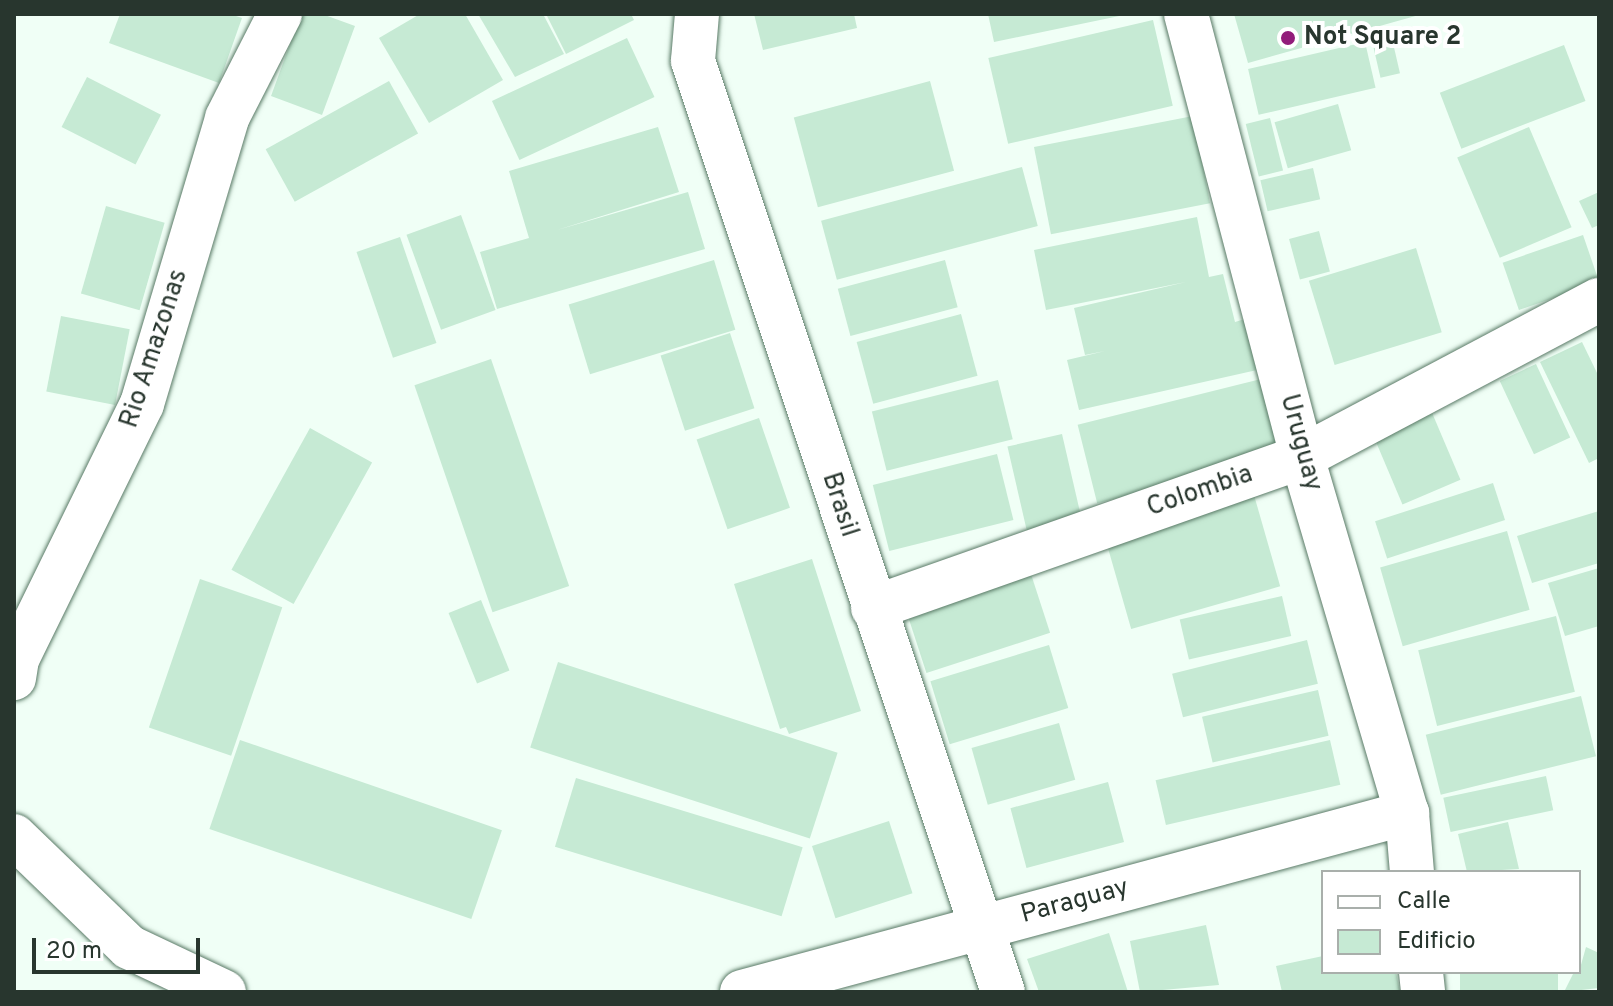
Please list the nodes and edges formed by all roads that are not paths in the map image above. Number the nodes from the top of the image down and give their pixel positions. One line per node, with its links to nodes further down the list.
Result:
1 (280, 14): 7 (street, Rio Amazonas)
2 (697, 14): 6 (street, Brasil)
3 (1186, 14): 5 (street, Uruguay)
4 (1599, 300): 5 (street, Colombia)
5 (1302, 457): 6 (street, Colombia); 8 (street, Uruguay)
6 (873, 608): 11 (street, Brasil)
7 (14, 678)
8 (1407, 813): 10 (street, Uruguay); 11 (street, Paraguay)
9 (15, 842): 12 (street)
10 (1412, 870)
11 (985, 926): 13 (street, Paraguay); 14 (street, Brasil)
12 (224, 992)
13 (742, 992)
14 (1003, 992)

